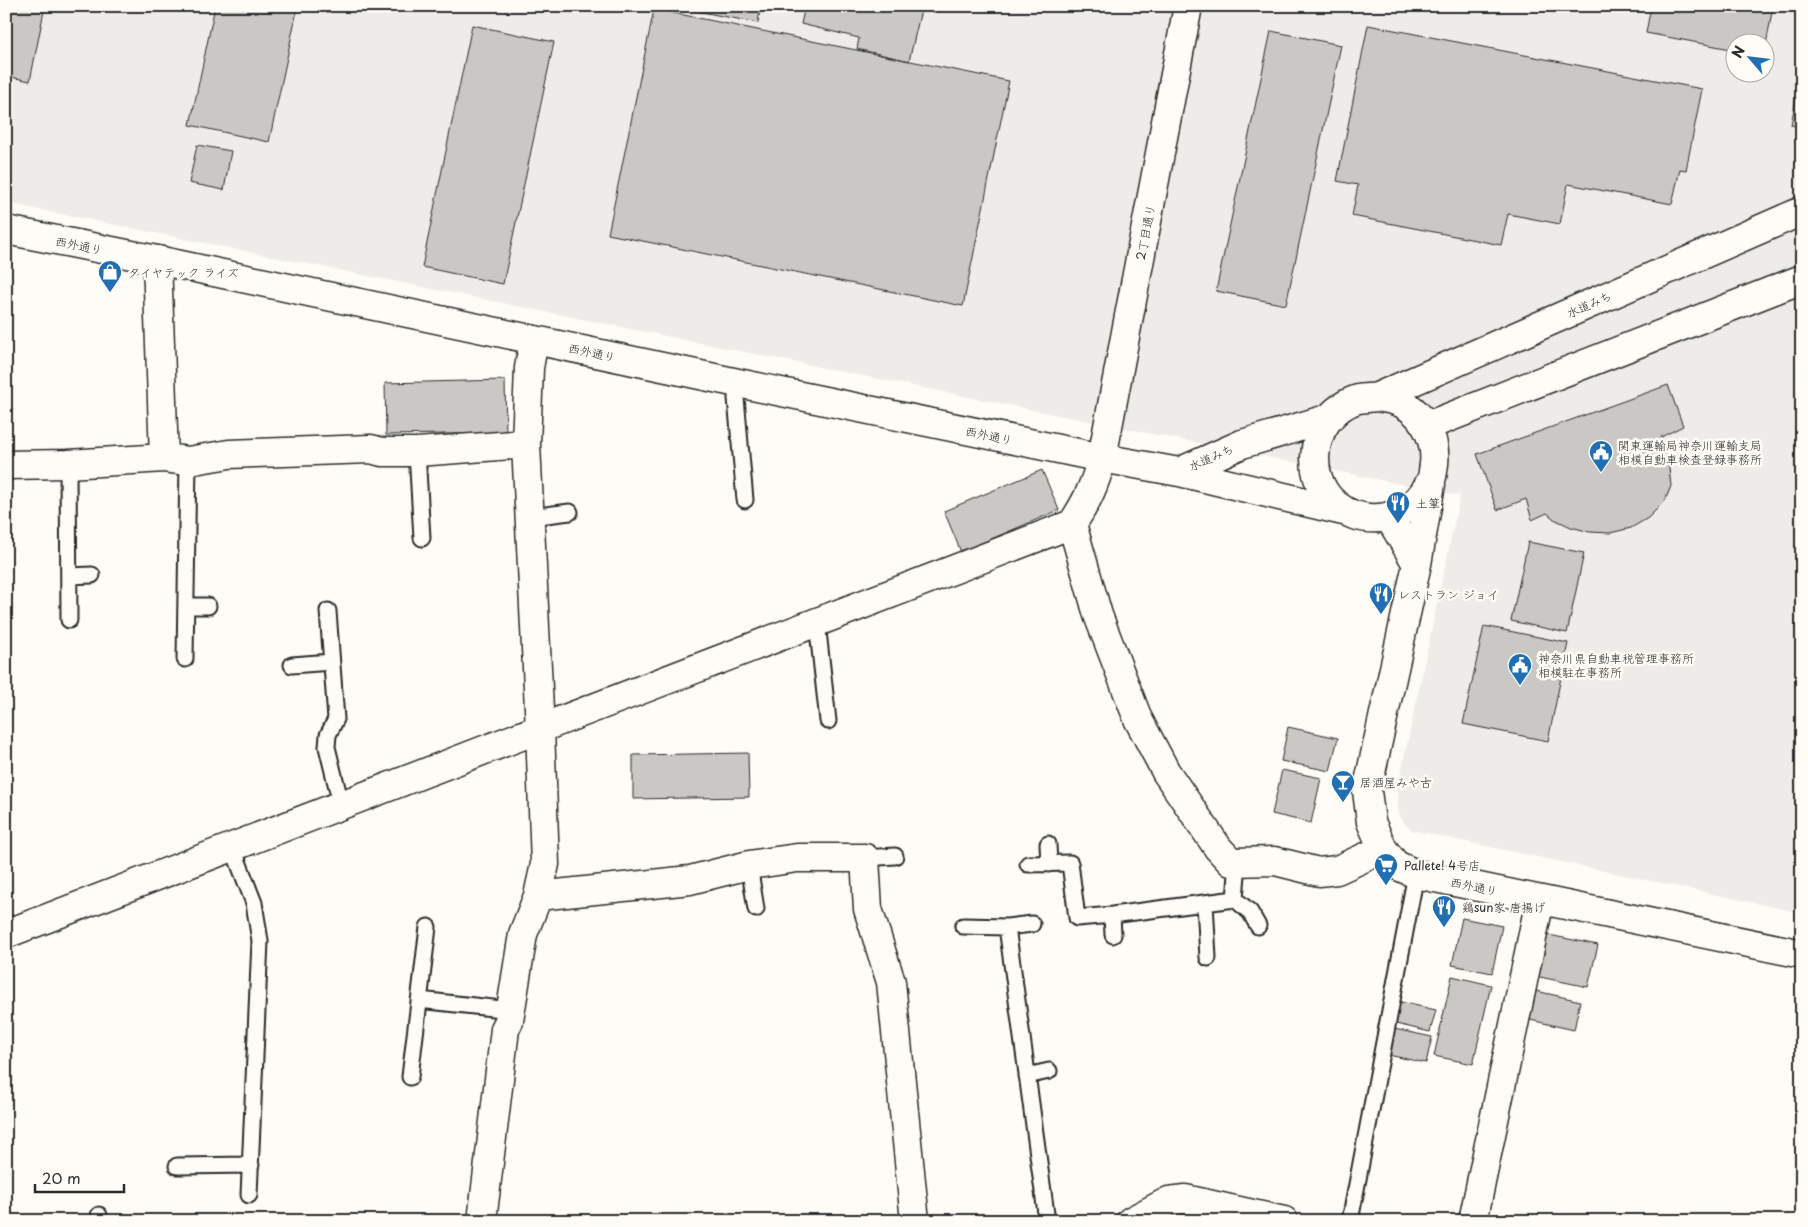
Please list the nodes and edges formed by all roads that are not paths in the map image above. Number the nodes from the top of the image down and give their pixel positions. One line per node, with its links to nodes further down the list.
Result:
1 (1188, 6): 13 (street, 2丁目通り)
2 (1802, 212): 8 (street, 水道みち)
3 (6, 230): 4 (street, 西外通り)
4 (158, 260): 6 (street, 西外通り); 14 (street)
5 (1802, 279): 10 (street)
6 (534, 340): 7 (street, 西外通り); 11 (street)
7 (738, 383): 13 (street, 西外通り); 19 (lane)
8 (1377, 397): 9 (street); 10 (street)
9 (1330, 418): 17 (street, 水道みち); 21 (street)
10 (1427, 426): 18 (street)
11 (526, 444): 12 (street); 22 (street)
12 (417, 452): 14 (street); 25 (lane)
13 (1102, 458): 17 (street, 西外通り); 24 (street, 2丁目通り)
14 (176, 459): 15 (street); 29 (lane)
15 (68, 464): 16 (street); 28 (lane)
16 (6, 465)
17 (1179, 472): 21 (street, 西外通り)
18 (1431, 480): 23 (street); 26 (street, 西外通り)
19 (745, 500)
20 (570, 512): 22 (lane)
21 (1347, 512): 23 (street)
22 (530, 517): 38 (street)
23 (1389, 517): 26 (street)
24 (1072, 524): 33 (street); 45 (street)
25 (422, 538)
26 (1417, 564): 42 (street, 西外通り)
27 (92, 575): 28 (lane)
28 (69, 576): 32 (lane)
29 (186, 606): 30 (lane); 34 (lane)
30 (208, 606)
31 (328, 611): 35 (lane)
32 (69, 620)
33 (817, 622): 37 (lane); 38 (street)
34 (186, 659)
35 (331, 662): 36 (lane); 39 (lane)
36 (292, 664)
37 (828, 721)
38 (540, 729): 39 (street); 50 (street)
39 (341, 804): 41 (street)
40 (1048, 844): 47 (lane)
41 (232, 846): 61 (street); 70 (lane)
42 (1383, 849): 45 (street); 49 (street, 西外通り)
43 (895, 856): 44 (lane)
44 (865, 858): 48 (street); 74 (street)
45 (1238, 862): 51 (lane)
46 (1028, 864): 47 (lane)
47 (1049, 864): 55 (lane)
48 (749, 865): 50 (street); 54 (lane)
49 (1416, 874): 52 (street, 西外通り); 78 (lane)
50 (538, 896): 66 (street)
51 (1235, 899): 53 (lane); 58 (lane)
52 (1540, 900): 63 (street, 西外通り); 79 (street)
53 (1205, 903): 55 (lane); 64 (lane)
54 (756, 909)
55 (1112, 915): 62 (lane)
56 (1032, 924): 60 (lane)
57 (963, 926): 60 (lane)
58 (1258, 926)
59 (428, 927): 65 (lane)
60 (1006, 927): 68 (lane)
61 (6, 934)
62 (1113, 935)
63 (1802, 954)
64 (1208, 958)
65 (419, 1000): 66 (lane); 69 (lane)
66 (511, 1010): 73 (street)
67 (1049, 1071): 68 (lane)
68 (1027, 1076): 75 (lane)
69 (410, 1077)
70 (251, 1165): 71 (lane); 72 (lane)
71 (177, 1166)
72 (250, 1195)
73 (482, 1221)
74 (914, 1221)
75 (1047, 1221)
76 (1131, 1221): 77 (street)
77 (1284, 1221)
78 (1350, 1221)
79 (1472, 1221)

